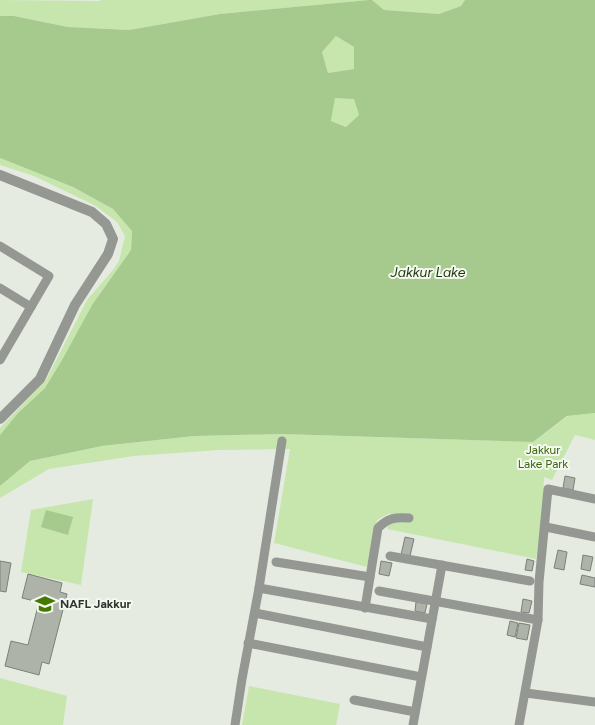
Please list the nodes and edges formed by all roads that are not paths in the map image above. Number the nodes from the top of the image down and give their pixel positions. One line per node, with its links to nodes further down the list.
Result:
1 (0, 175): 6 (street)
2 (0, 246): 4 (street)
3 (0, 288): 4 (street)
4 (31, 307): 5 (street)
5 (0, 360)
6 (0, 419)
7 (282, 441): 17 (street)
8 (595, 499): 10 (street)
9 (409, 518): 15 (street)
10 (546, 527): 11 (street); 23 (street)
11 (595, 537)
12 (390, 556): 14 (street)
13 (276, 562): 15 (street)
14 (442, 565): 16 (street); 19 (street)
15 (370, 577): 20 (street)
16 (530, 581)
17 (259, 588): 20 (street); 21 (street)
18 (379, 590): 19 (street)
19 (435, 601): 22 (street); 23 (street)
20 (365, 608): 22 (street)
21 (255, 613): 24 (street); 25 (street)
22 (432, 619): 25 (street)
23 (538, 620): 27 (street)
24 (248, 643): 26 (street); 31 (street)
25 (427, 647): 26 (street)
26 (421, 677): 30 (street)
27 (526, 693): 29 (street); 33 (street)
28 (354, 700): 30 (street)
29 (595, 702)
30 (415, 712): 32 (street)
31 (235, 725)
32 (413, 725)
33 (519, 725)

